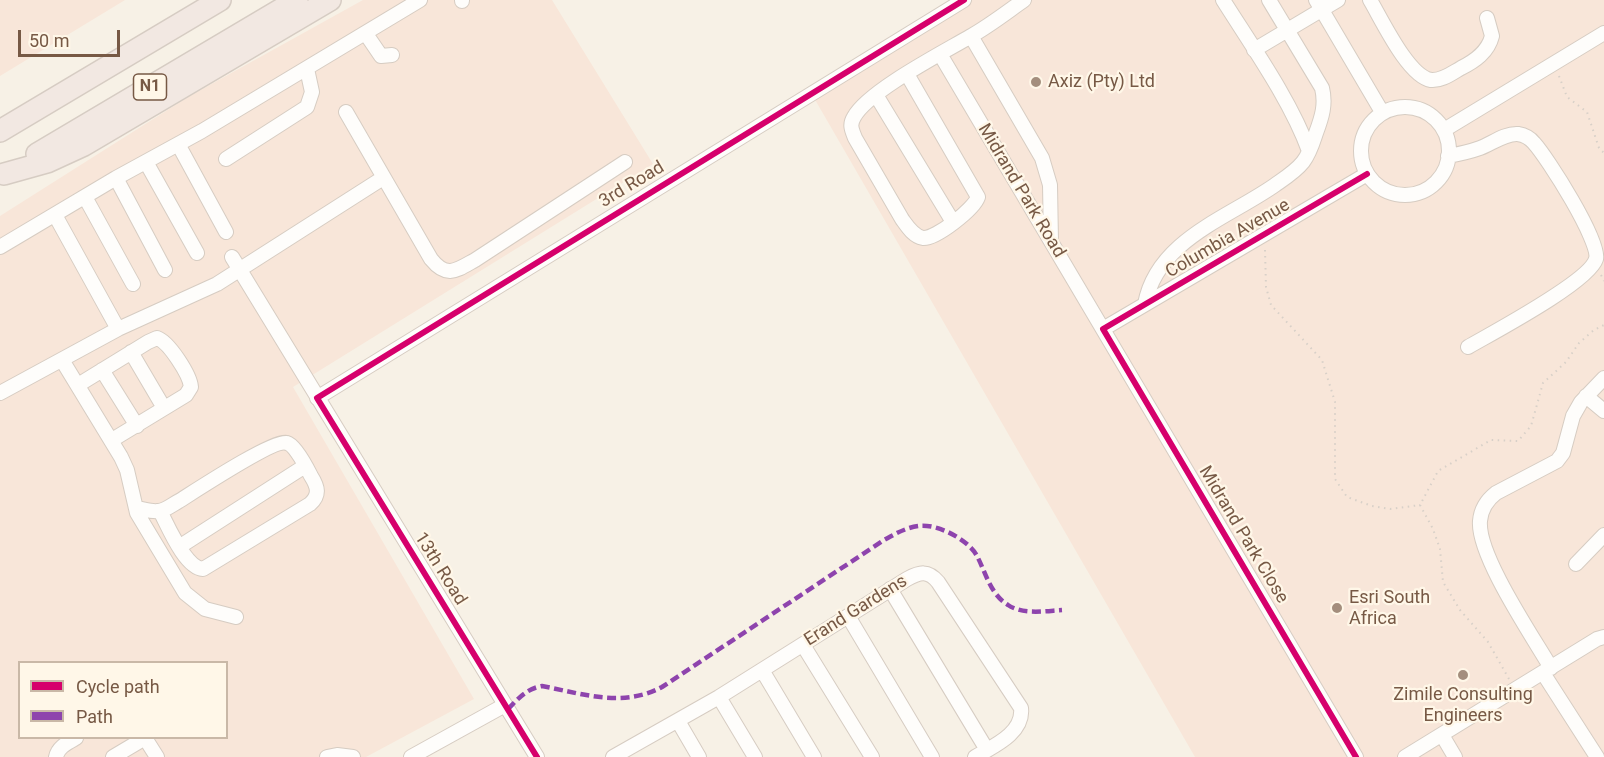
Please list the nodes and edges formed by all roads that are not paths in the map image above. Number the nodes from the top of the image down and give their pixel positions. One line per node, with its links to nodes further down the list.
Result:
1 (196, 0): 18 (highway)
2 (220, 0): 18 (highway, N1)
3 (297, 0): 36 (highway, N1)
4 (330, 0): 36 (highway)
5 (420, 0): 16 (street)
6 (964, 0): 61 (street, 3rd Road)
7 (1024, 0): 17 (street)
8 (1223, 0): 19 (street)
9 (1269, 0): 14 (street)
10 (1338, 0): 12 (street)
11 (1370, 0): 13 (street)
12 (1319, 5): 14 (street); 26 (street)
13 (1487, 18)
14 (1287, 30): 19 (street); 30 (street)
15 (1604, 33): 27 (street)
16 (366, 34): 21 (street); 22 (street)
17 (971, 36): 20 (street); 43 (street)
18 (143, 45): 28 (highway, N1)
19 (1254, 50): 30 (street)
20 (940, 54): 23 (street); 43 (street, Midrand Park Road)
21 (392, 55)
22 (307, 69): 29 (street); 32 (street)
23 (907, 74): 24 (street); 41 (street)
24 (876, 95): 41 (street); 41 (street)
25 (346, 112): 38 (street)
26 (1382, 112): 27 (street); 35 (street)
27 (1444, 130): 31 (street)
28 (0, 131)
29 (178, 144): 33 (street); 42 (street)
30 (1309, 151): 50 (street)
31 (1448, 156): 35 (street); 53 (street)
32 (226, 159)
33 (146, 162): 37 (street); 45 (street)
34 (625, 162): 38 (street)
35 (1367, 174): 50 (street, Columbia Avenue)
36 (2, 175)
37 (116, 178): 39 (street); 47 (street)
38 (383, 178): 48 (street)
39 (85, 198): 40 (street); 49 (street)
40 (55, 215): 44 (street); 51 (street)
41 (953, 222)
42 (226, 232)
43 (1051, 241): 52 (street, Midrand Park Road)
44 (0, 247)
45 (197, 253)
46 (232, 257): 48 (street, 13th Road)
47 (165, 270)
48 (239, 270): 51 (street); 61 (street, 13th Road)
49 (133, 284)
50 (1145, 304): 52 (street, Columbia Avenue)
51 (118, 328): 55 (street)
52 (1103, 329): 101 (street, Midrand Park Close)
53 (1468, 347)
54 (131, 352): 56 (street); 62 (street); 62 (street)
55 (62, 360): 58 (street); 59 (street)
56 (102, 370): 58 (street); 64 (street)
57 (1604, 378): 60 (street)
58 (78, 385): 65 (street)
59 (0, 393)
60 (1586, 396): 63 (street); 78 (street)
61 (317, 398): 80 (street, 13th Road)
62 (164, 408): 64 (street)
63 (1604, 411)
64 (136, 426): 65 (street)
65 (112, 440): 67 (street)
66 (305, 466): 68 (street); 70 (street); 70 (street)
67 (136, 508): 68 (street); 74 (street)
68 (160, 511): 70 (street)
69 (1604, 536): 71 (street)
70 (179, 547)
71 (1576, 564)
72 (890, 590): 73 (street, Erand Gardens); 87 (street); 87 (street, Erand Gardens)
73 (848, 615): 76 (street, Erand Gardens); 100 (street)
74 (236, 617)
75 (1602, 636): 78 (street)
76 (803, 645): 77 (street, Erand Gardens); 99 (street)
77 (762, 670): 79 (street, Erand Gardens); 98 (street)
78 (1547, 670): 82 (street); 104 (street)
79 (719, 697): 81 (street, Erand Gardens); 97 (street)
80 (506, 705): 93 (street); 94 (street, 13th Road)
81 (678, 722): 86 (street, Erand Gardens); 96 (street)
82 (1442, 735): 102 (street); 103 (street)
83 (74, 739): 88 (street)
84 (143, 739): 89 (street)
85 (146, 739): 90 (street)
86 (636, 752): 95 (street, Erand Gardens)
87 (981, 753)
88 (56, 757)
89 (112, 757)
90 (157, 757)
91 (327, 757): 92 (street)
92 (353, 757)
93 (411, 757)
94 (537, 757)
95 (613, 757)
96 (699, 757)
97 (755, 757)
98 (814, 757)
99 (872, 757)
100 (932, 757)
101 (1356, 757)
102 (1405, 757)
103 (1455, 757)
104 (1597, 757)

